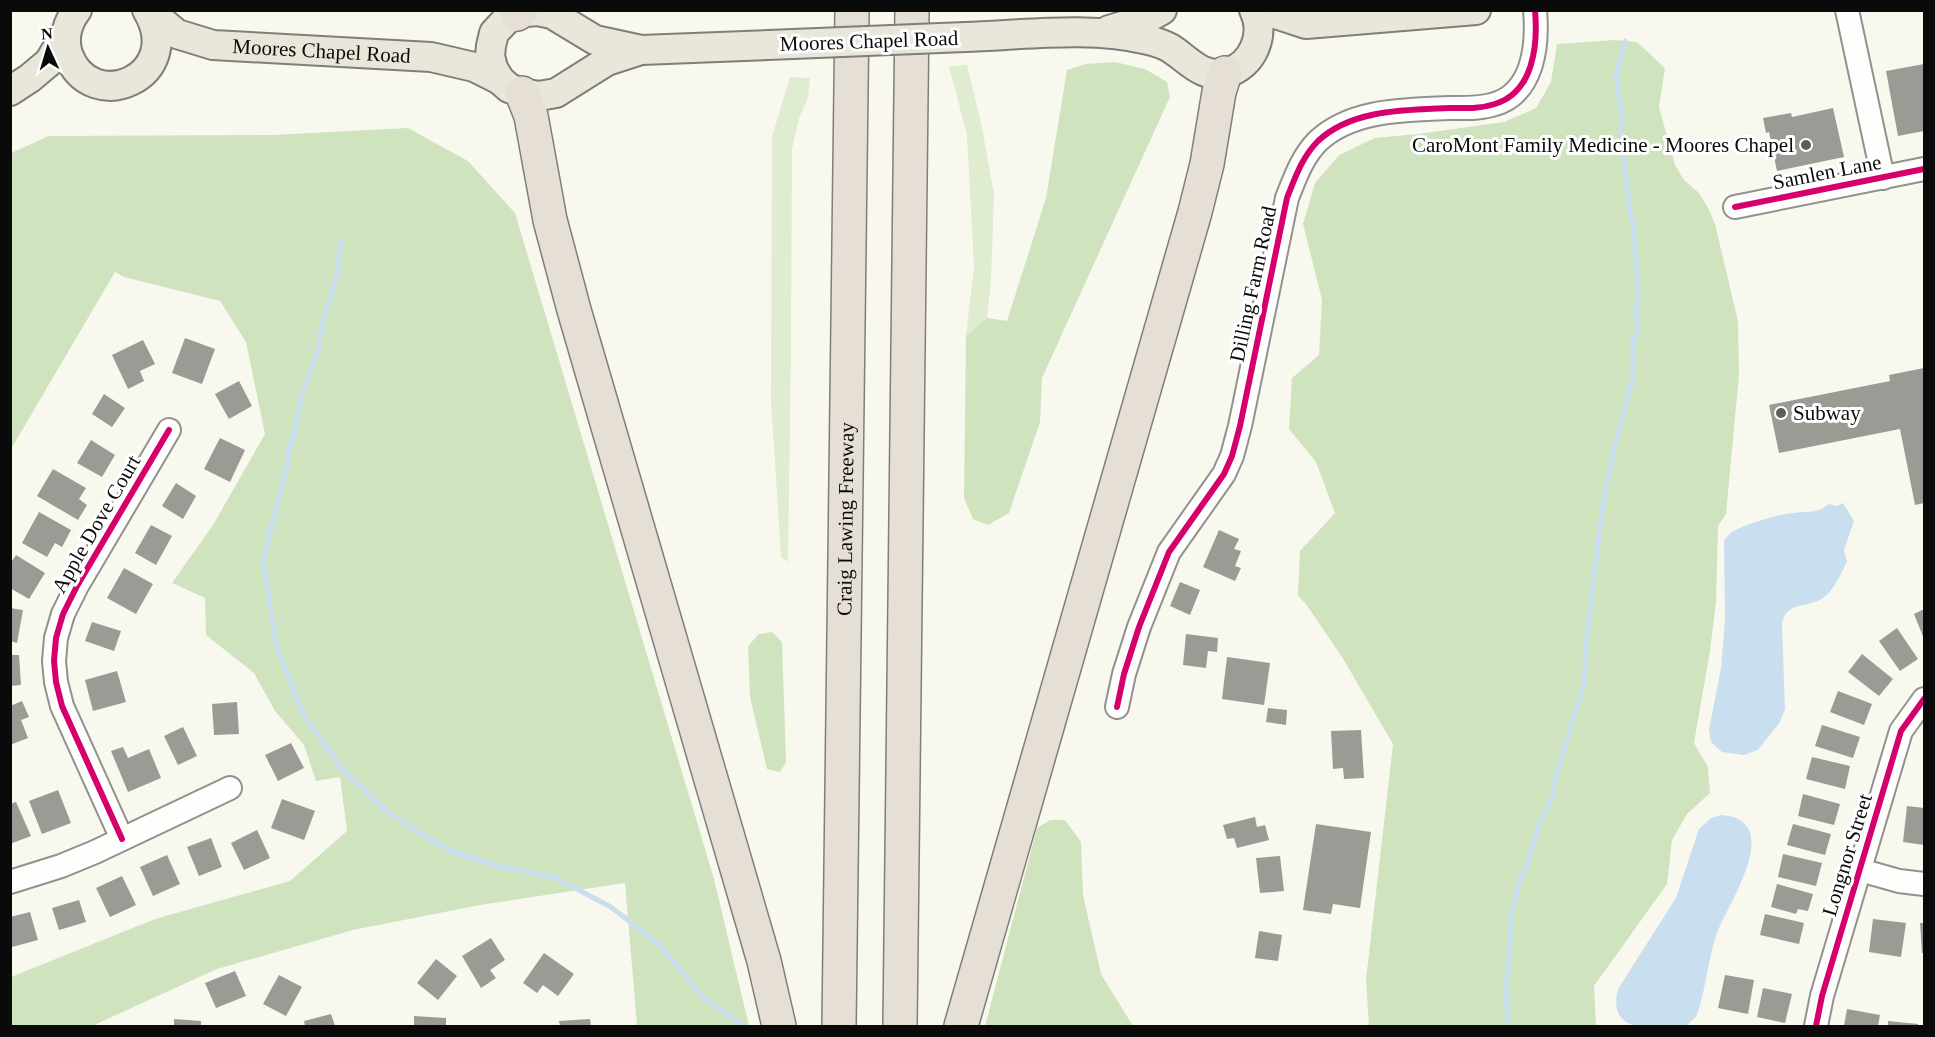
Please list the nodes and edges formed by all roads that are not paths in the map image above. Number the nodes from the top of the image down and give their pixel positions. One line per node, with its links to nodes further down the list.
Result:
1 (148, 10): 14 (main road, Moores Chapel Road); 18 (main road)
2 (852, 10): 35 (highway, Craig Lawing Freeway)
3 (912, 10): 36 (highway)
4 (1162, 10): 13 (main road, Moores Chapel Road)
5 (1254, 10): 16 (main road)
6 (1263, 10): 12 (main road)
7 (1476, 10): 12 (main road)
8 (1535, 10): 28 (street, Dilling Farm Road)
9 (1847, 10): 24 (street)
10 (511, 19): 15 (main road, Moores Chapel Road); 17 (main road, Moores Chapel Road); 22 (main road)
11 (71, 22): 20 (main road); 21 (main road)
12 (1306, 24): 16 (main road)
13 (1098, 33): 15 (main road, Moores Chapel Road, bridge); 19 (main road, Moores Chapel Road)
14 (213, 45): 17 (main road, Moores Chapel Road); 18 (main road, Moores Chapel Road)
15 (641, 50): 22 (main road, Moores Chapel Road)
16 (1254, 51): 19 (main road)
17 (431, 57): 22 (main road, Moores Chapel Road)
18 (149, 68): 20 (main road, Moores Chapel Road)
19 (1225, 73): 37 (highway)
20 (93, 82): 21 (main road)
21 (20, 85)
22 (511, 87): 34 (highway)
23 (1924, 169): 24 (street, Samlen Lane)
24 (1883, 178): 25 (street, Samlen Lane)
25 (1735, 207)
26 (169, 430): 30 (street, Apple Dove Court)
27 (1924, 699): 31 (street, Longnor Street)
28 (1117, 707)
29 (230, 788): 30 (street)
30 (122, 838): 32 (street)
31 (1860, 870): 33 (street); 38 (street, Longnor Street)
32 (10, 882)
33 (1924, 884)
34 (779, 1026)
35 (839, 1026)
36 (900, 1026)
37 (961, 1026)
38 (1816, 1026)

